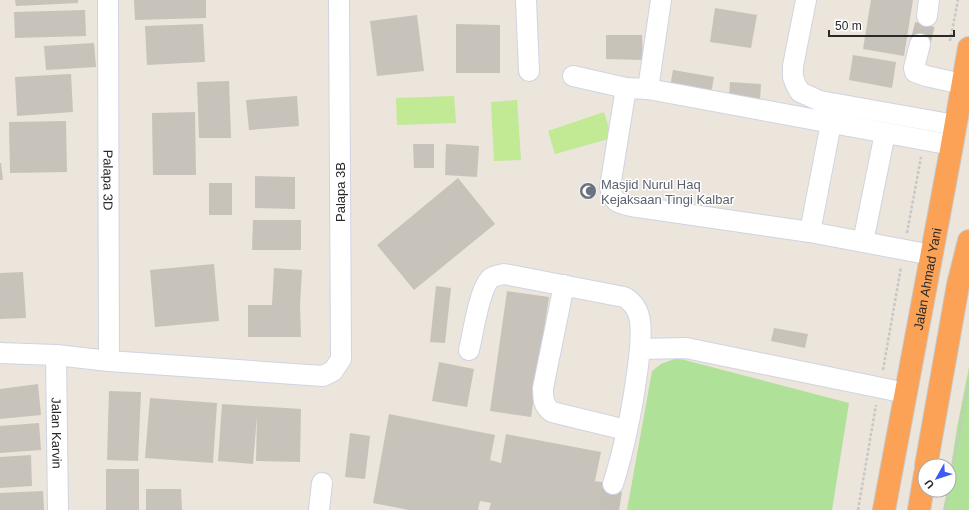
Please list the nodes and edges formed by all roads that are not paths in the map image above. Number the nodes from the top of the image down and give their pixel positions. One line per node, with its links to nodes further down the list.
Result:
1 (108, 0): 26 (street, Palapa 3D)
2 (339, 0): 26 (street, Palapa 3B)
3 (526, 0): 8 (street)
4 (660, 0): 12 (street)
5 (806, 0): 15 (street)
6 (920, 44): 10 (street)
7 (969, 48): 10 (highway, Jalan Ahmad Yani)
8 (529, 71)
9 (573, 76): 11 (street)
10 (962, 84): 15 (highway, Jalan Ahmad Yani)
11 (626, 88): 12 (street); 16 (street)
12 (648, 89): 13 (street)
13 (831, 123): 14 (street); 16 (street)
14 (885, 133): 15 (street); 18 (street)
15 (954, 135): 19 (highway, Jalan Ahmad Yani)
16 (810, 232): 18 (street)
17 (969, 241): 21 (highway)
18 (863, 242): 19 (street)
19 (932, 255): 27 (highway, Jalan Ahmad Yani)
20 (564, 285): 22 (street); 23 (street); 28 (street)
21 (964, 289): 29 (highway)
22 (469, 350)
23 (640, 350): 27 (street); 28 (street)
24 (0, 353): 25 (street)
25 (56, 355): 26 (street); 33 (street, Jalan Karvin)
26 (109, 361)
27 (906, 393): 35 (highway, Jalan Ahmad Yani)
28 (626, 430): 31 (street)
29 (928, 458)
30 (322, 483): 34 (street)
31 (614, 484)
32 (921, 498): 36 (highway)
33 (58, 510)
34 (319, 510)
35 (884, 510)
36 (919, 510)

